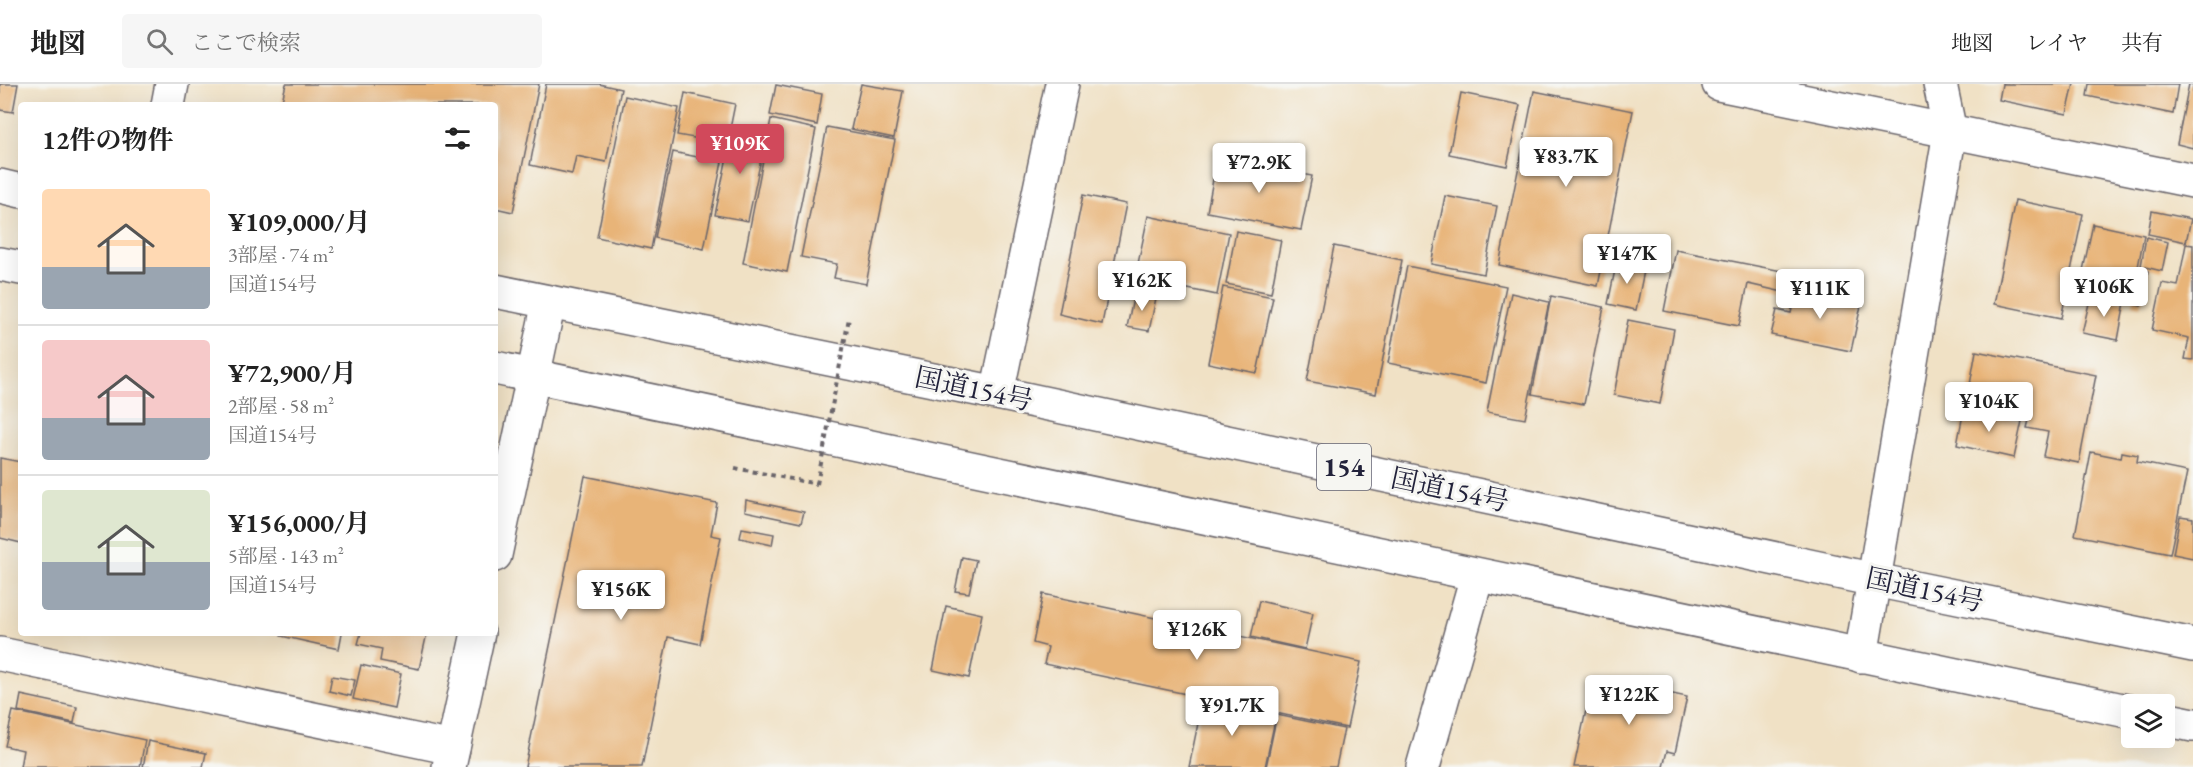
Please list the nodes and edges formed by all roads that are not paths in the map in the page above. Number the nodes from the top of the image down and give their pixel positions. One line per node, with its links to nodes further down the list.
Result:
1 (172, 84): 5 (main road)
2 (1062, 84): 16 (main road)
3 (1719, 84): 6 (main road)
4 (1940, 84): 6 (main road)
5 (169, 102)
6 (1950, 132): 7 (main road); 19 (main road)
7 (2193, 181)
8 (0, 186): 9 (main road)
9 (18, 189)
10 (0, 264): 11 (main road)
11 (18, 267)
12 (498, 292): 13 (main road, 国道154号 / 154)
13 (549, 302): 15 (main road); 16 (main road, 国道154号 / 154)
14 (498, 369): 15 (main road)
15 (534, 376): 17 (main road); 18 (main road)
16 (997, 393): 19 (main road, 国道154号 / 154)
17 (498, 541)
18 (1477, 576): 23 (main road); 28 (main road)
19 (1875, 580): 21 (main road, 国道154号 / 154); 23 (main road)
20 (477, 636): 27 (main road)
21 (2193, 645)
22 (0, 654): 27 (main road)
23 (1861, 656): 24 (main road)
24 (2121, 710)
25 (2175, 721): 26 (main road)
26 (2193, 725)
27 (451, 758)
28 (1423, 767)

